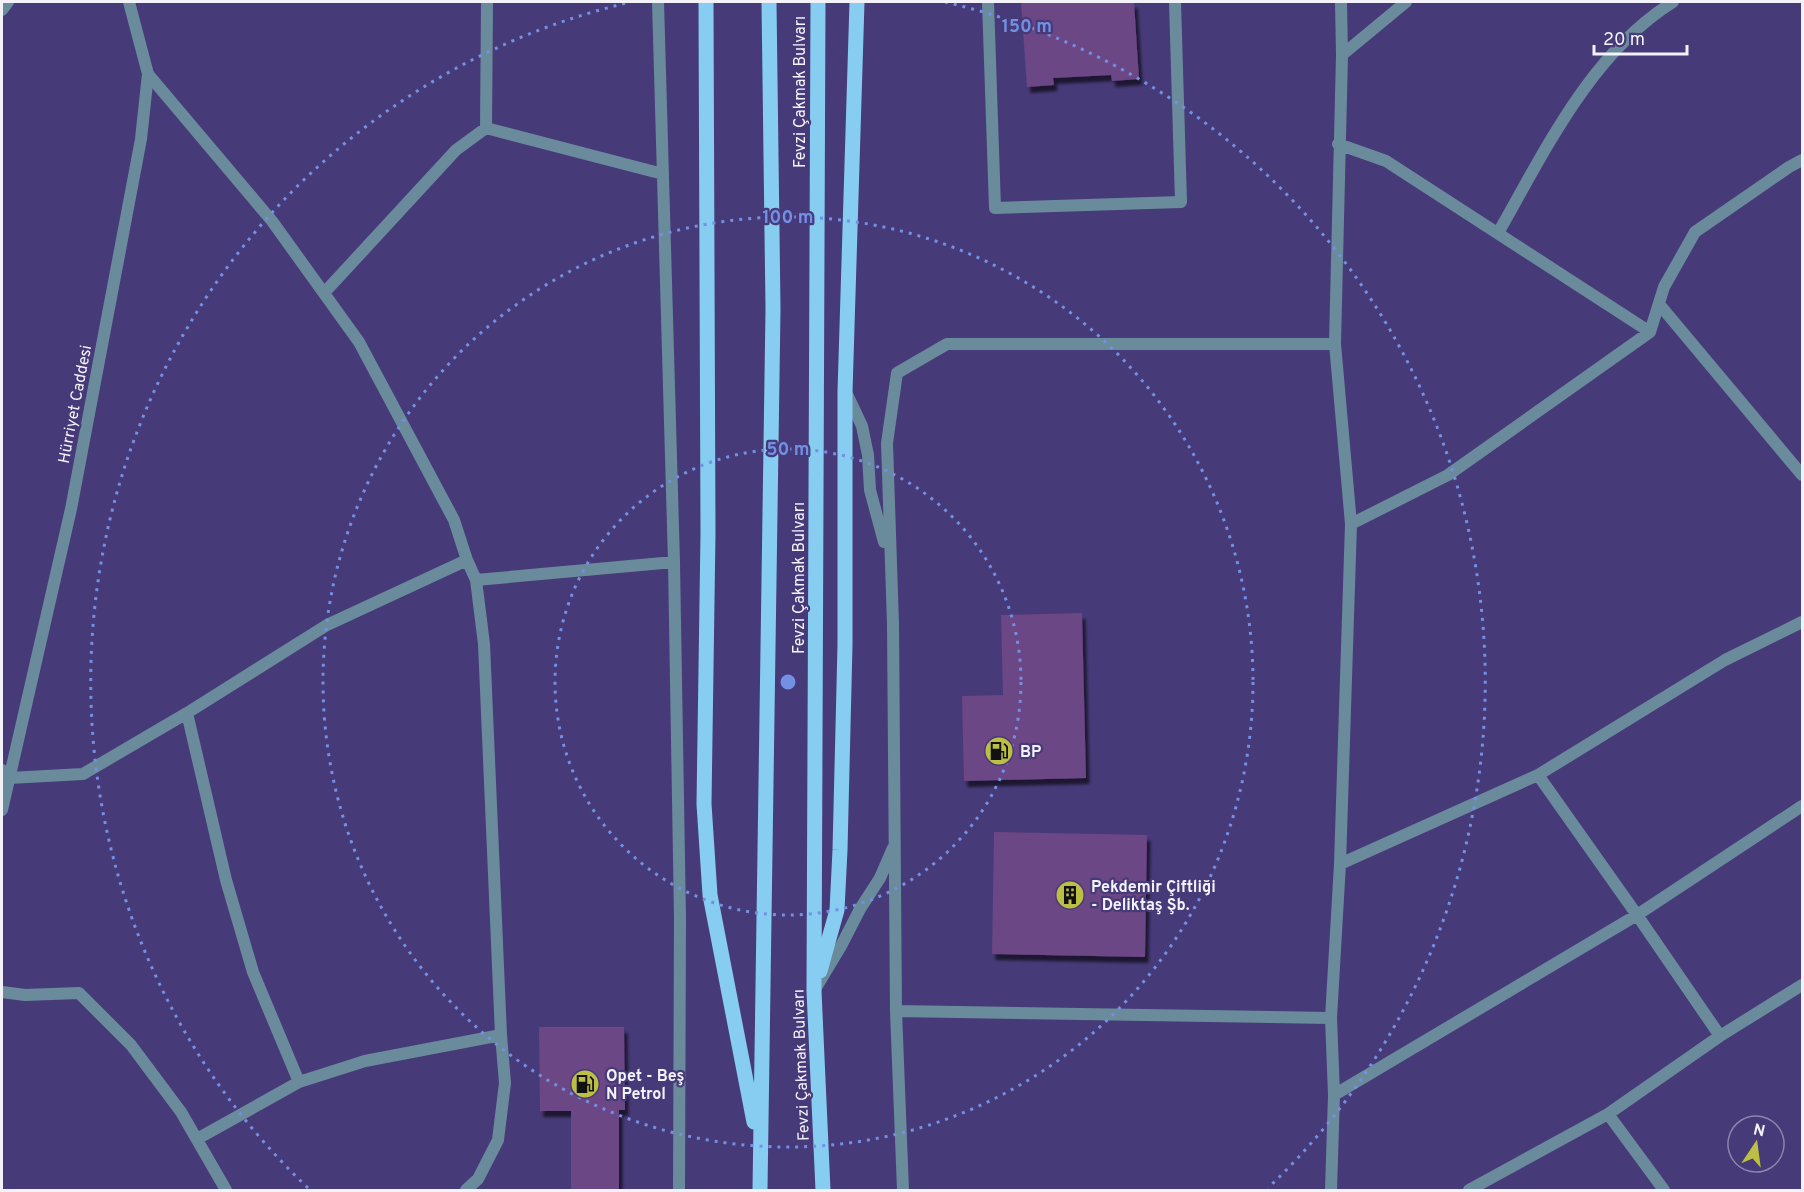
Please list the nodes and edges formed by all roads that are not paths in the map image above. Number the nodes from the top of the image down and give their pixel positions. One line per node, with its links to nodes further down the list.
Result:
1 (8, 2): 14 (street)
2 (129, 2): 16 (street, Hürriyet Caddesi)
3 (487, 2): 17 (street)
4 (658, 2): 20 (street)
5 (706, 2): 53 (main road)
6 (769, 2): 53 (main road, Fevzi Çakmak Bulvarı)
7 (818, 2): 44 (main road, Fevzi Çakmak Bulvarı)
8 (856, 2): 26 (main road)
9 (988, 2): 10 (street)
10 (1175, 2)
11 (1341, 2): 15 (street)
12 (1406, 2): 15 (street)
13 (1673, 2): 21 (street)
14 (2, 10)
15 (1342, 55): 18 (street)
16 (148, 74): 22 (street); 35 (street, Hürriyet Caddesi)
17 (486, 128): 20 (street); 22 (street)
18 (1338, 144): 21 (street); 25 (street)
19 (1803, 160): 23 (street)
20 (663, 174): 30 (street)
21 (1498, 233): 24 (street)
22 (324, 293): 29 (street)
23 (1659, 304): 24 (street); 27 (street)
24 (1650, 332): 28 (street)
25 (1335, 344): 28 (street); 32 (street)
26 (846, 392): 32 (street); 44 (main road)
27 (1803, 475)
28 (1351, 524): 40 (street)
29 (467, 560): 31 (street); 34 (street)
30 (674, 562): 31 (street); 56 (street)
31 (476, 580): 47 (street)
32 (891, 588): 39 (street)
33 (1800, 628): 36 (street)
34 (187, 713): 35 (street); 49 (street)
35 (5, 774): 38 (street, Hürriyet Caddesi)
36 (1538, 775): 40 (street); 41 (street)
37 (1803, 806): 41 (street)
38 (2, 810)
39 (895, 842): 44 (street); 45 (street)
40 (1340, 864): 46 (street)
41 (1637, 915): 48 (street); 50 (street)
42 (1803, 985): 48 (street)
43 (2, 992): 52 (street)
44 (814, 992): 58 (main road, Fevzi Çakmak Bulvarı)
45 (897, 1011): 46 (street); 59 (street)
46 (1331, 1018): 50 (street)
47 (501, 1035): 49 (street); 55 (street)
48 (1720, 1036): 51 (street)
49 (299, 1082): 52 (street)
50 (1334, 1095): 60 (street)
51 (1608, 1114): 61 (street); 62 (street)
52 (197, 1139): 54 (street)
53 (759, 1153): 57 (main road, Fevzi Çakmak Bulvarı)
54 (226, 1191)
55 (465, 1191)
56 (679, 1191)
57 (760, 1191)
58 (823, 1191)
59 (903, 1191)
60 (1331, 1191)
61 (1469, 1191)
62 (1664, 1191)

